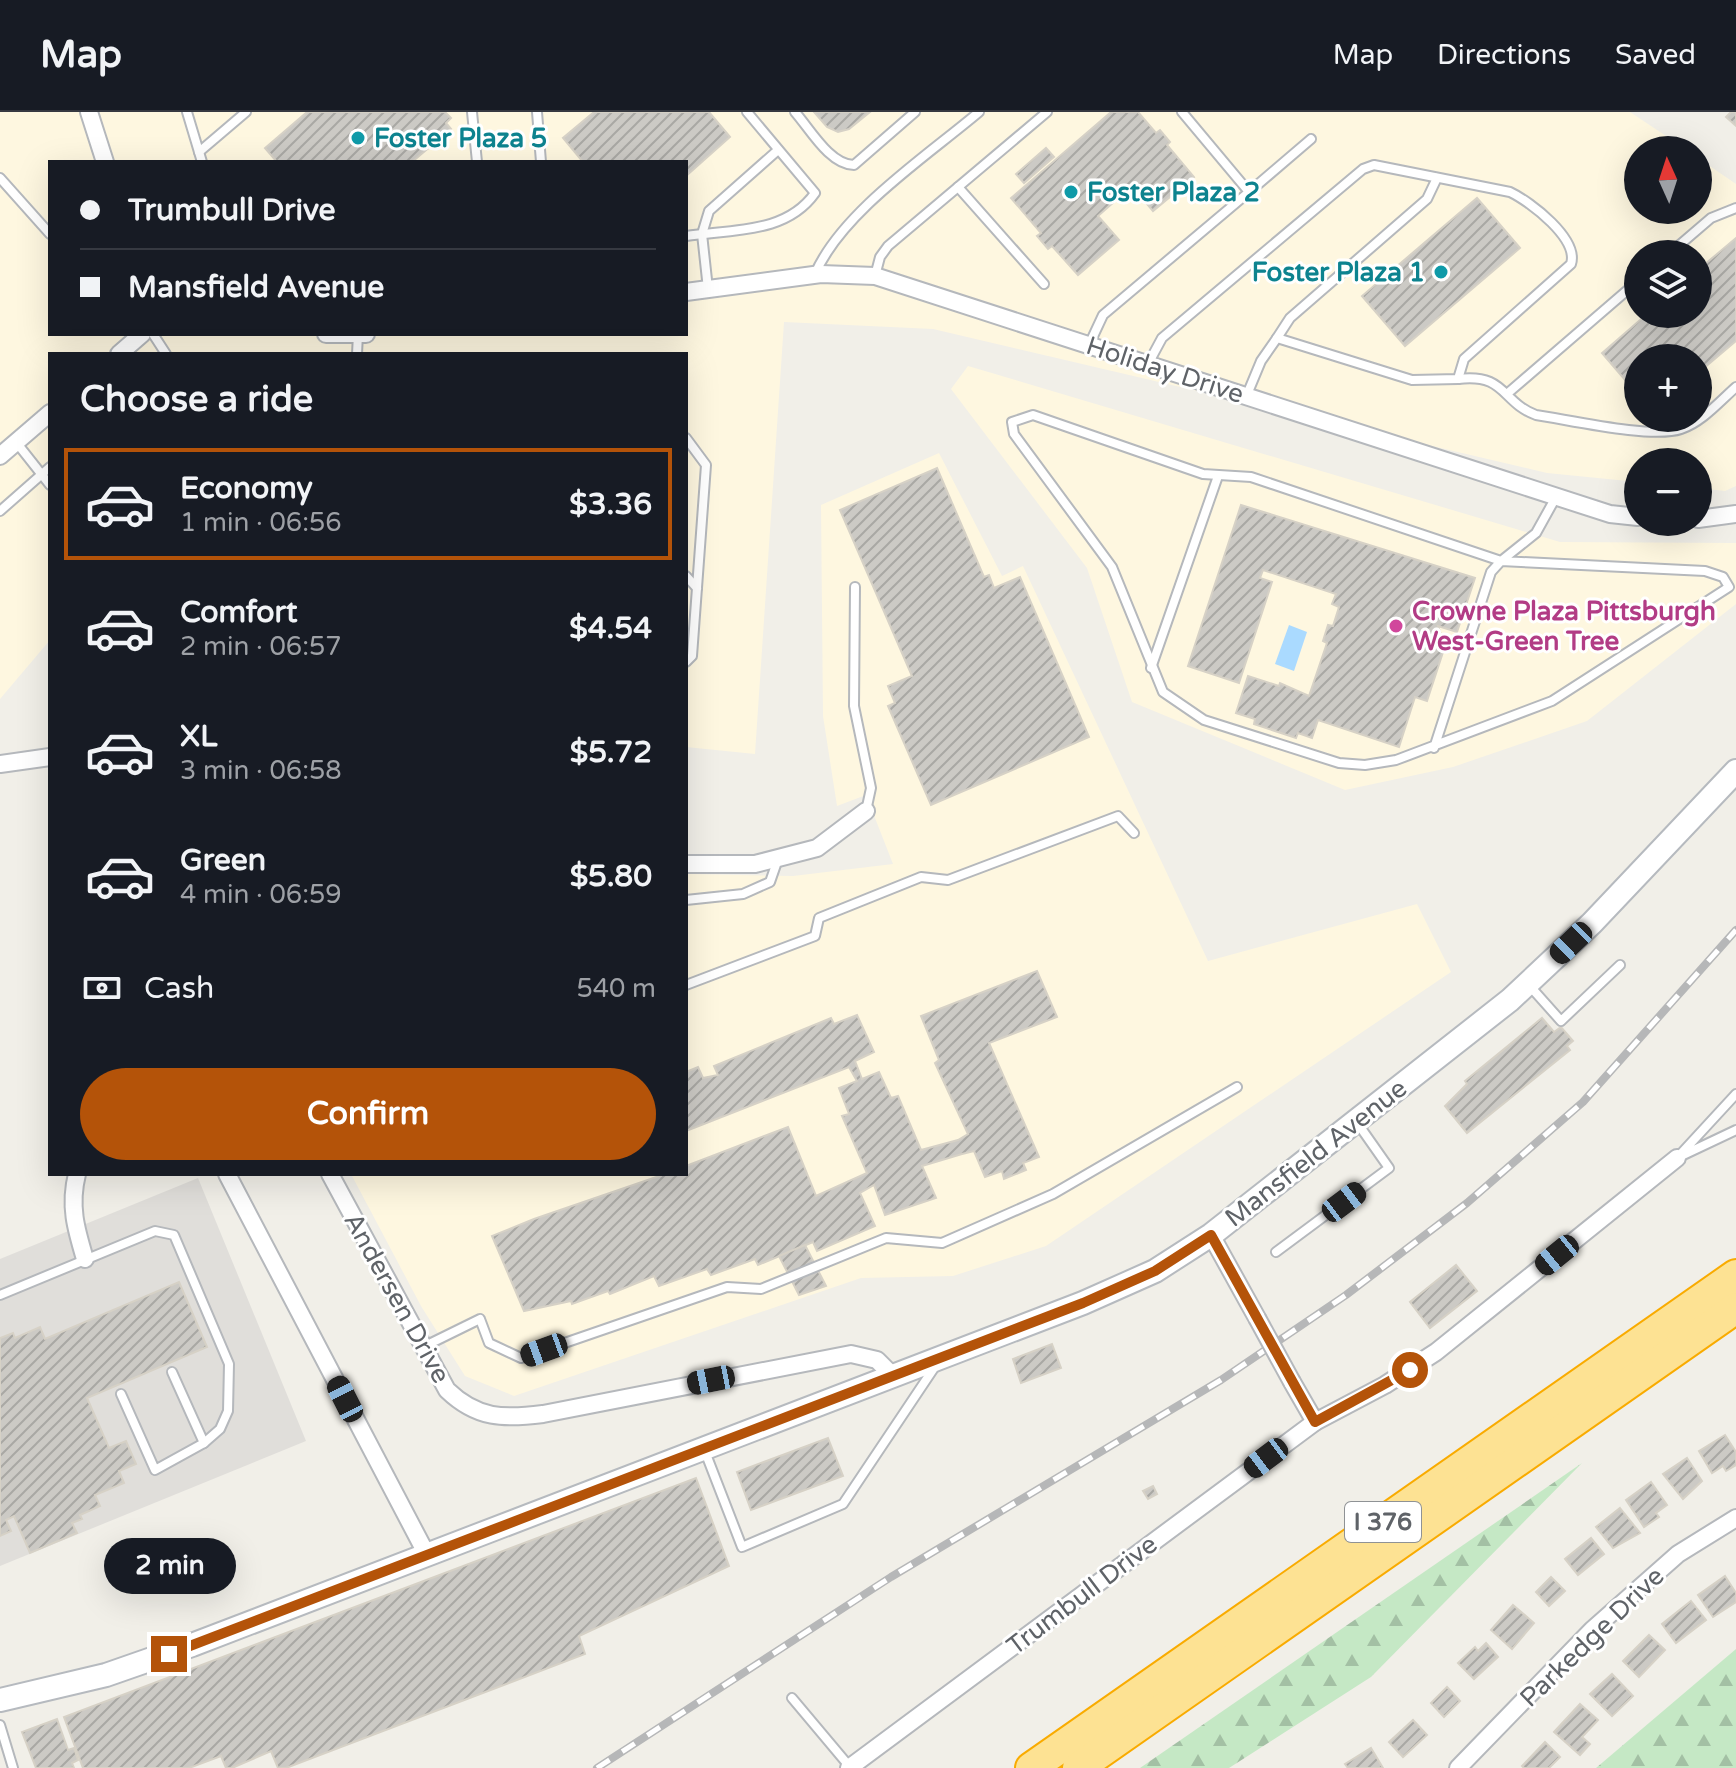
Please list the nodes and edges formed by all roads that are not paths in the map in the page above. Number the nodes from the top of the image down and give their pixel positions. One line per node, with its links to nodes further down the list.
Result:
1 (89, 112): 15 (street)
2 (187, 112): 14 (lane)
3 (246, 112): 14 (lane)
4 (472, 112): 16 (lane)
5 (537, 112): 17 (lane)
6 (747, 112): 13 (lane)
7 (795, 112): 8 (lane)
8 (915, 112)
9 (979, 112): 27 (lane)
10 (1047, 112): 20 (lane)
11 (1182, 112): 21 (lane)
12 (1311, 139): 21 (lane)
13 (778, 150): 24 (lane); 24 (lane)
14 (200, 157)
15 (104, 160)
16 (477, 160)
17 (541, 160)
18 (0, 178): 23 (lane)
19 (1437, 178): 35 (lane); 39 (lane); 40 (lane)
20 (958, 187): 28 (lane); 29 (lane)
21 (1249, 192): 36 (lane)
22 (1736, 208): 26 (lane)
23 (48, 232)
24 (702, 234): 25 (lane); 30 (lane)
25 (688, 236)
26 (1685, 240)
27 (815, 275): 28 (street, Holiday Drive); 30 (street, Holiday Drive)
28 (875, 276): 36 (street, Holiday Drive)
29 (1044, 284)
30 (708, 289): 31 (street, Holiday Drive)
31 (688, 292)
32 (1624, 293): 42 (lane)
33 (142, 336): 37 (street)
34 (146, 336): 38 (lane)
35 (1277, 338): 40 (lane); 43 (lane)
36 (1089, 345): 39 (street, Holiday Drive)
37 (122, 352)
38 (164, 352)
39 (1147, 364): 43 (street, Holiday Drive)
40 (1458, 379): 42 (lane)
41 (1736, 387): 42 (lane)
42 (1508, 393)
43 (1246, 397): 52 (street, Holiday Drive)
44 (48, 415): 46 (street)
45 (688, 441): 61 (lane)
46 (16, 442): 47 (street); 49 (lane)
47 (0, 456)
48 (48, 469): 49 (lane)
49 (41, 474): 51 (lane); 53 (lane)
50 (1218, 476): 57 (lane); 63 (lane); 63 (lane)
51 (48, 483)
52 (1556, 497): 55 (street, Holiday Drive); 57 (lane)
53 (0, 511)
54 (1736, 514): 56 (street)
55 (1624, 516)
56 (1712, 517)
57 (1501, 561): 59 (lane); 64 (lane)
58 (688, 578): 61 (lane)
59 (1732, 585): 64 (lane)
60 (855, 587): 68 (lane)
61 (697, 588): 62 (lane)
62 (688, 660)
63 (1151, 668): 64 (lane)
64 (1434, 748)
65 (48, 757): 66 (street)
66 (0, 764)
67 (1736, 771): 75 (main road, Mansfield Avenue)
68 (866, 811): 70 (street)
69 (1134, 833): 74 (lane)
70 (779, 858): 71 (street); 72 (lane)
71 (688, 864)
72 (688, 900)
73 (1620, 965): 75 (lane)
74 (688, 984)
75 (1528, 984): 78 (main road, Mansfield Avenue)
76 (1237, 1087): 90 (lane)
77 (1736, 1094): 80 (lane)
78 (1356, 1121): 84 (main road, Mansfield Avenue); 85 (lane)
79 (1736, 1130): 80 (lane)
80 (1677, 1158): 95 (street, Trumbull Drive)
81 (76, 1176): 86 (street)
82 (228, 1176): 99 (street)
83 (331, 1176): 90 (street, Andersen Drive)
84 (1211, 1235): 91 (main road, Mansfield Avenue); 95 (street, bridge)
85 (1276, 1252)
86 (85, 1259): 88 (lane); 96 (lane)
87 (1736, 1275): 105 (highway, I 376)
88 (0, 1295)
89 (1736, 1308): 106 (highway, I 376)
90 (423, 1347): 93 (street, Andersen Drive)
91 (941, 1357): 93 (main road, Mansfield Avenue); 97 (lane)
92 (172, 1372): 96 (lane)
93 (893, 1376): 97 (main road, Mansfield Avenue)
94 (121, 1394): 96 (lane)
95 (1315, 1422): 104 (street, Trumbull Drive)
96 (204, 1443)
97 (704, 1448): 99 (main road, Mansfield Avenue)
98 (1736, 1518): 107 (street, Parkedge Drive)
99 (427, 1555): 101 (main road, Mansfield Avenue)
100 (792, 1698): 104 (lane)
101 (0, 1700)
102 (0, 1725): 103 (lane)
103 (13, 1768)
104 (850, 1768)
105 (1031, 1768)
106 (1078, 1768)
107 (1458, 1768)

